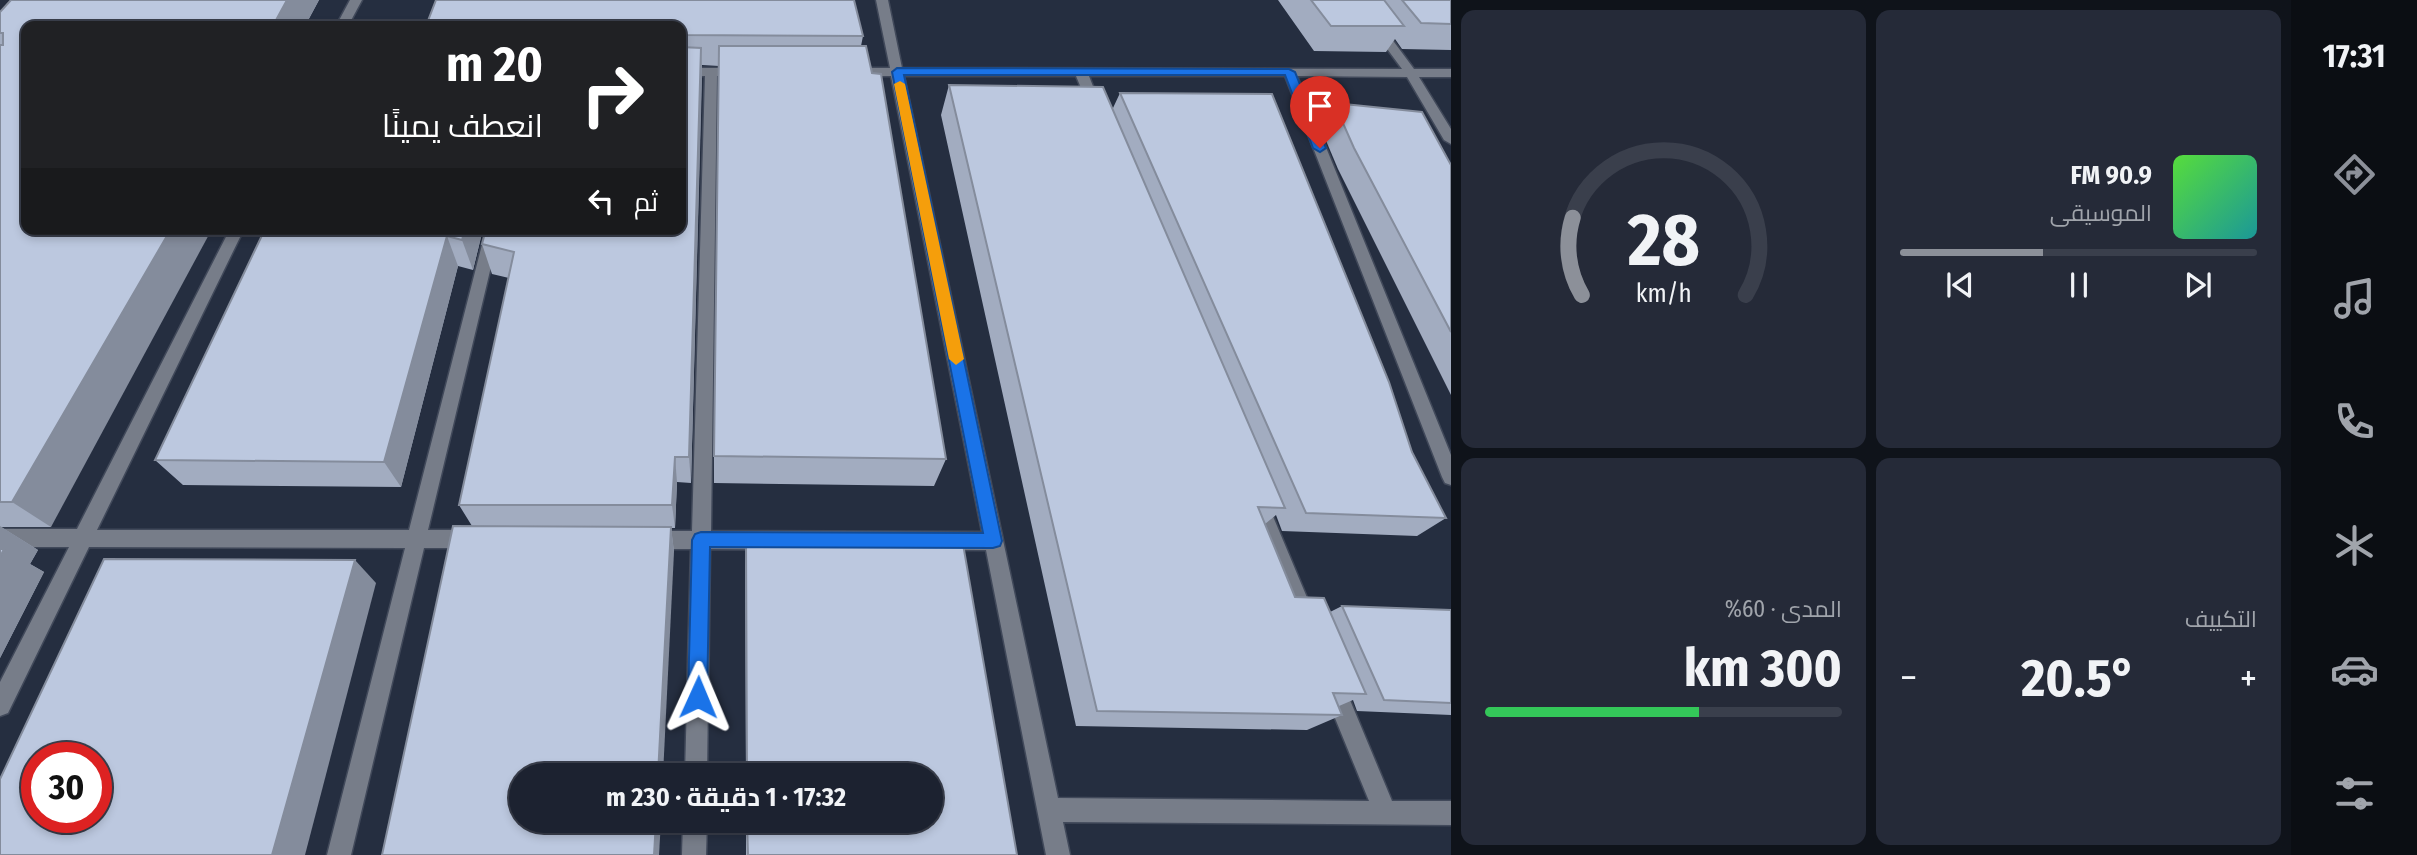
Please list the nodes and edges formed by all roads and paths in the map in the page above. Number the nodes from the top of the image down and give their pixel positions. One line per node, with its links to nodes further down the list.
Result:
1 (356, 0): 4 (street)
2 (883, 0): 9 (street)
3 (1357, 0): 12 (street)
4 (345, 21)
5 (686, 72): 6 (street)
6 (711, 72): 7 (street); 25 (street)
7 (751, 72)
8 (831, 72): 9 (street)
9 (897, 72): 10 (street); 26 (street)
10 (1081, 72): 11 (street); 14 (street)
11 (1289, 72): 12 (street); 18 (street)
12 (1410, 72): 13 (street); 15 (street)
13 (1451, 73)
14 (1102, 123)
15 (1451, 140)
16 (234, 235): 21 (street)
17 (491, 235): 22 (street)
18 (1451, 477)
19 (1249, 480): 27 (street)
20 (0, 538): 21 (street)
21 (85, 538): 22 (street); 29 (street)
22 (416, 539): 23 (street); 35 (street)
23 (498, 539)
24 (633, 540): 25 (street)
25 (701, 540): 26 (street); 30 (street)
26 (993, 541): 31 (street)
27 (1311, 634)
28 (1327, 672): 32 (street)
29 (0, 705)
30 (696, 763)
31 (1049, 810): 32 (street); 37 (street)
32 (1385, 812): 33 (street)
33 (1451, 813)
34 (695, 833): 36 (street)
35 (339, 855)
36 (694, 855)
37 (1058, 855)

